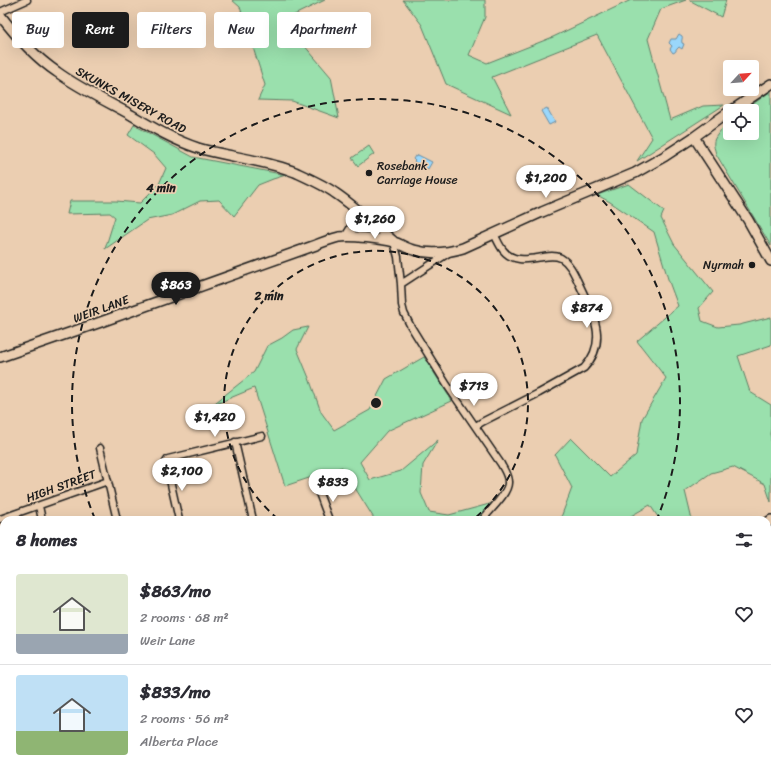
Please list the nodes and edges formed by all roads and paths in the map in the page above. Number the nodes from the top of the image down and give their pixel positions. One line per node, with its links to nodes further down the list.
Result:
1 (27, 0): 2 (street)
2 (0, 13): 7 (main road, SKUNKS MISERY ROAD)
3 (771, 84): 4 (main road)
4 (741, 104)
5 (723, 116): 6 (main road)
6 (694, 137): 8 (main road); 12 (main road)
7 (356, 210): 9 (main road); 10 (main road, SKUNKS MISERY ROAD)
8 (494, 234): 11 (main road); 15 (street)
9 (347, 236): 10 (main road, WEIR LANE); 14 (main road, WEIR LANE)
10 (394, 242): 11 (main road); 13 (street)
11 (450, 252): 13 (street)
12 (771, 260)
13 (401, 284): 15 (street)
14 (0, 357)
15 (476, 426): 28 (street)
16 (262, 436): 17 (street)
17 (235, 442): 25 (street); 26 (street)
18 (100, 448): 19 (street)
19 (108, 480): 21 (street, HIGH STREET); 24 (street)
20 (319, 494): 27 (street)
21 (39, 506): 22 (street, HIGH STREET); 23 (street)
22 (9, 516)
23 (41, 516)
24 (116, 516)
25 (178, 516)
26 (252, 516)
27 (327, 516)
28 (485, 516)

